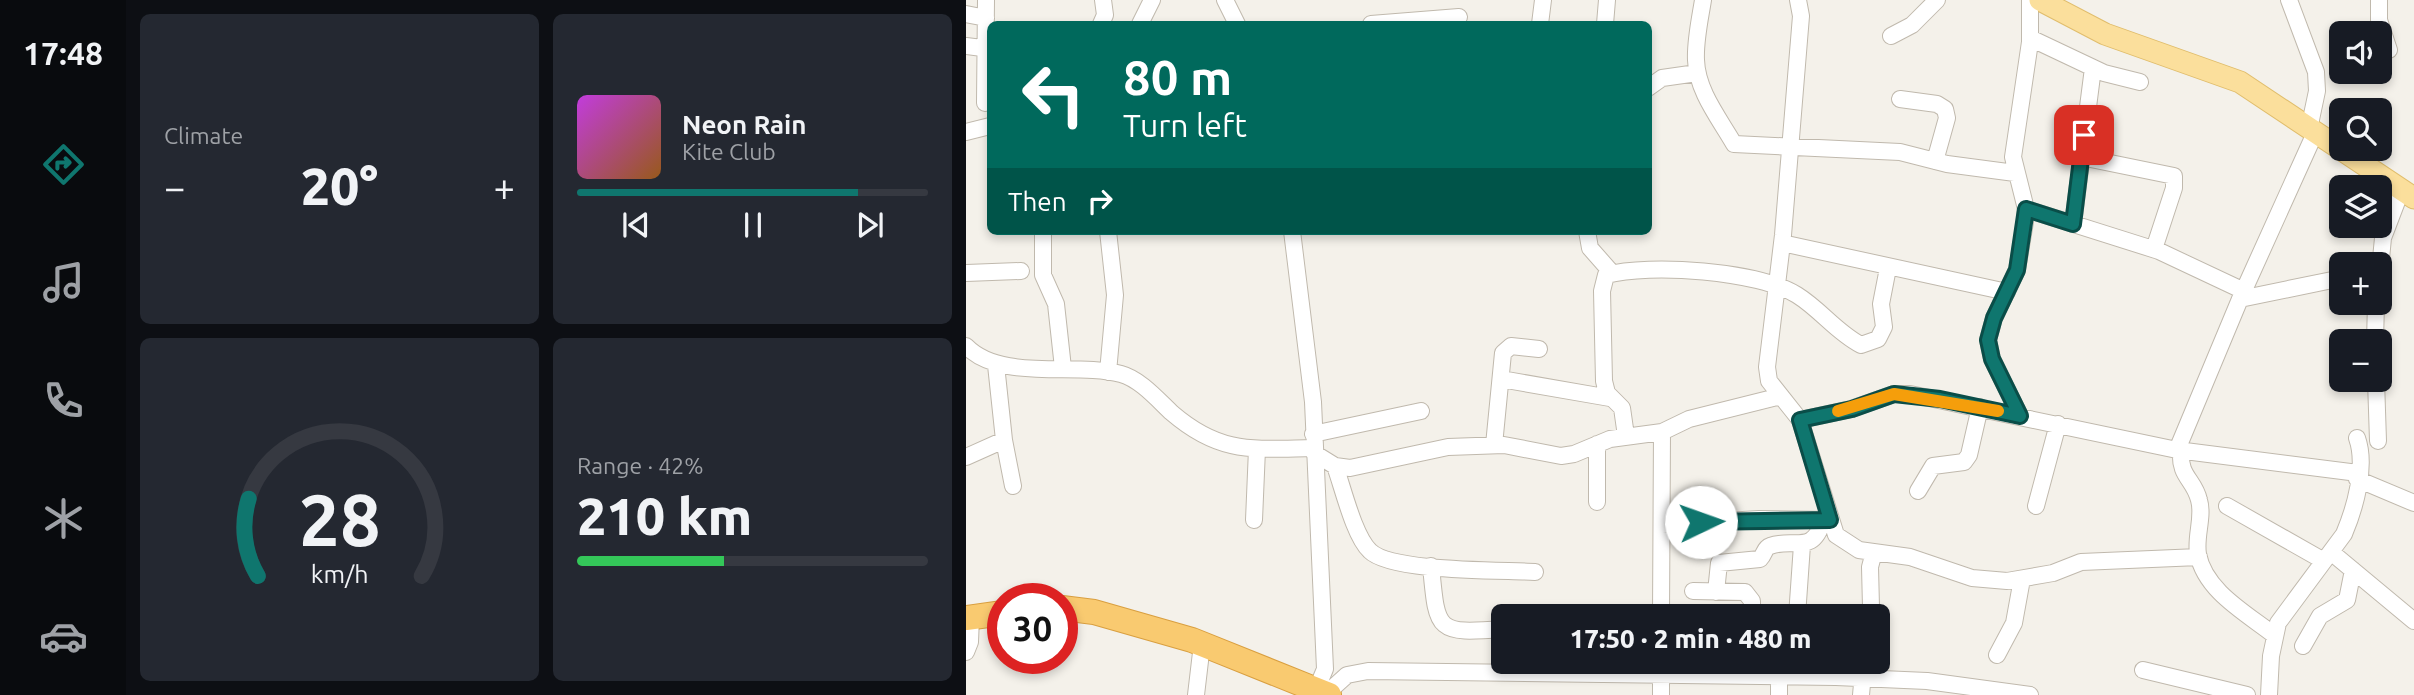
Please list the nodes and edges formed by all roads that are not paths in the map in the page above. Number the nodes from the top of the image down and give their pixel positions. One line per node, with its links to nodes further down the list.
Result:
1 (986, 0): 15 (street)
2 (1103, 0): 17 (street)
3 (1225, 0): 19 (street)
4 (1543, 0): 21 (street)
5 (1607, 0): 22 (street)
6 (1703, 0): 31 (street)
7 (1798, 0): 39 (street)
8 (1937, 0): 25 (street)
9 (2030, 0): 26 (street)
10 (2040, 0): 38 (main road)
11 (2289, 0): 38 (street)
12 (2379, 0): 23 (street)
13 (1152, 1): 18 (street)
14 (966, 14): 15 (street)
15 (986, 18): 24 (street)
16 (1459, 18): 20 (street)
17 (1102, 21)
18 (1142, 21)
19 (1236, 21)
20 (1422, 21)
21 (1540, 21)
22 (1605, 21)
23 (2379, 21)
24 (987, 33)
25 (1891, 36)
26 (2030, 38): 30 (street); 42 (street)
27 (966, 46): 28 (street)
28 (987, 48)
29 (987, 66): 35 (street)
30 (2093, 68): 32 (street); 40 (street)
31 (1697, 73): 33 (street); 39 (street)
32 (2140, 82)
33 (1652, 85)
34 (1900, 99): 41 (street)
35 (985, 103)
36 (987, 127): 37 (street)
37 (966, 131)
38 (2312, 131): 43 (main road); 60 (street)
39 (1789, 146): 41 (street); 50 (street)
40 (2081, 157): 45 (street); 51 (street)
41 (1935, 161): 42 (street)
42 (2015, 173): 44 (street)
43 (2408, 194): 52 (street)
44 (2026, 209): 45 (street); 59 (street)
45 (2073, 224): 51 (street)
46 (1043, 235): 64 (street)
47 (1108, 235): 65 (street)
48 (1292, 235): 81 (street)
49 (1588, 235): 56 (street)
50 (1782, 243): 53 (street); 58 (street)
51 (2154, 249): 60 (street)
52 (2382, 252)
53 (1888, 268): 58 (street); 59 (street)
54 (1021, 271): 55 (street)
55 (966, 273)
56 (1612, 274): 58 (street); 69 (street)
57 (2329, 280): 60 (street)
58 (1777, 287): 68 (street)
59 (2007, 292): 72 (street)
60 (2242, 295): 84 (street)
61 (967, 348): 63 (street)
62 (1539, 349): 66 (street)
63 (996, 365): 64 (street); 78 (street)
64 (1063, 368): 65 (street)
65 (1108, 372): 83 (street)
66 (1501, 379): 69 (street); 82 (street)
67 (2376, 392): 79 (street)
68 (1781, 396): 73 (street); 75 (street)
69 (1611, 397): 76 (street)
70 (1980, 407): 72 (street); 73 (street); 89 (street)
71 (1421, 411): 81 (street)
72 (2020, 416): 74 (street)
73 (1800, 420): 95 (street)
74 (2058, 424): 84 (street); 92 (street)
75 (1662, 432): 76 (street); 96 (street)
76 (1626, 436): 80 (street)
77 (2357, 438): 87 (street)
78 (1004, 440): 85 (street); 88 (street)
79 (2378, 441)
80 (1597, 444): 82 (street); 91 (street)
81 (1313, 445): 83 (street); 86 (street); 130 (street)
82 (1494, 445): 86 (street)
83 (1257, 449): 94 (street)
84 (2179, 450): 87 (street); 99 (street)
85 (966, 457)
86 (1335, 466): 101 (street)
87 (2358, 476): 90 (street); 100 (street)
88 (1013, 486)
89 (1918, 491)
90 (2413, 501)
91 (1597, 502)
92 (2036, 506)
93 (2227, 506): 100 (street)
94 (1254, 520)
95 (1827, 520): 96 (street); 97 (street); 98 (street)
96 (1662, 524): 107 (street)
97 (1802, 545): 106 (street); 109 (street)
98 (1874, 552): 104 (street); 110 (street)
99 (2199, 557): 104 (street); 116 (street)
100 (2328, 557): 102 (street); 116 (street)
101 (1431, 566): 103 (street); 115 (street)
102 (2353, 570): 114 (street); 118 (street)
103 (1535, 572)
104 (2022, 579): 120 (street)
105 (1693, 591): 106 (street)
106 (1716, 592): 108 (street)
107 (1661, 604)
108 (1751, 604)
109 (1798, 604)
110 (1868, 604)
111 (1078, 611): 117 (highway)
112 (987, 615): 113 (highway)
113 (969, 617): 119 (street)
114 (2414, 621)
115 (1491, 630)
116 (2274, 635): 137 (street)
117 (1202, 643): 130 (highway); 131 (street)
118 (2302, 646)
119 (966, 652)
120 (1997, 655)
121 (1491, 670): 130 (street)
122 (2143, 670): 136 (street)
123 (1661, 674): 132 (street)
124 (1771, 674): 128 (street)
125 (1807, 674): 128 (street)
126 (1864, 674): 134 (street)
127 (1885, 674): 129 (street)
128 (1779, 676): 133 (street)
129 (1976, 691): 135 (street)
130 (1323, 692)
131 (1196, 695)
132 (1661, 695)
133 (1779, 695)
134 (1861, 695)
135 (2030, 695)
136 (2246, 695)
137 (2269, 695)

